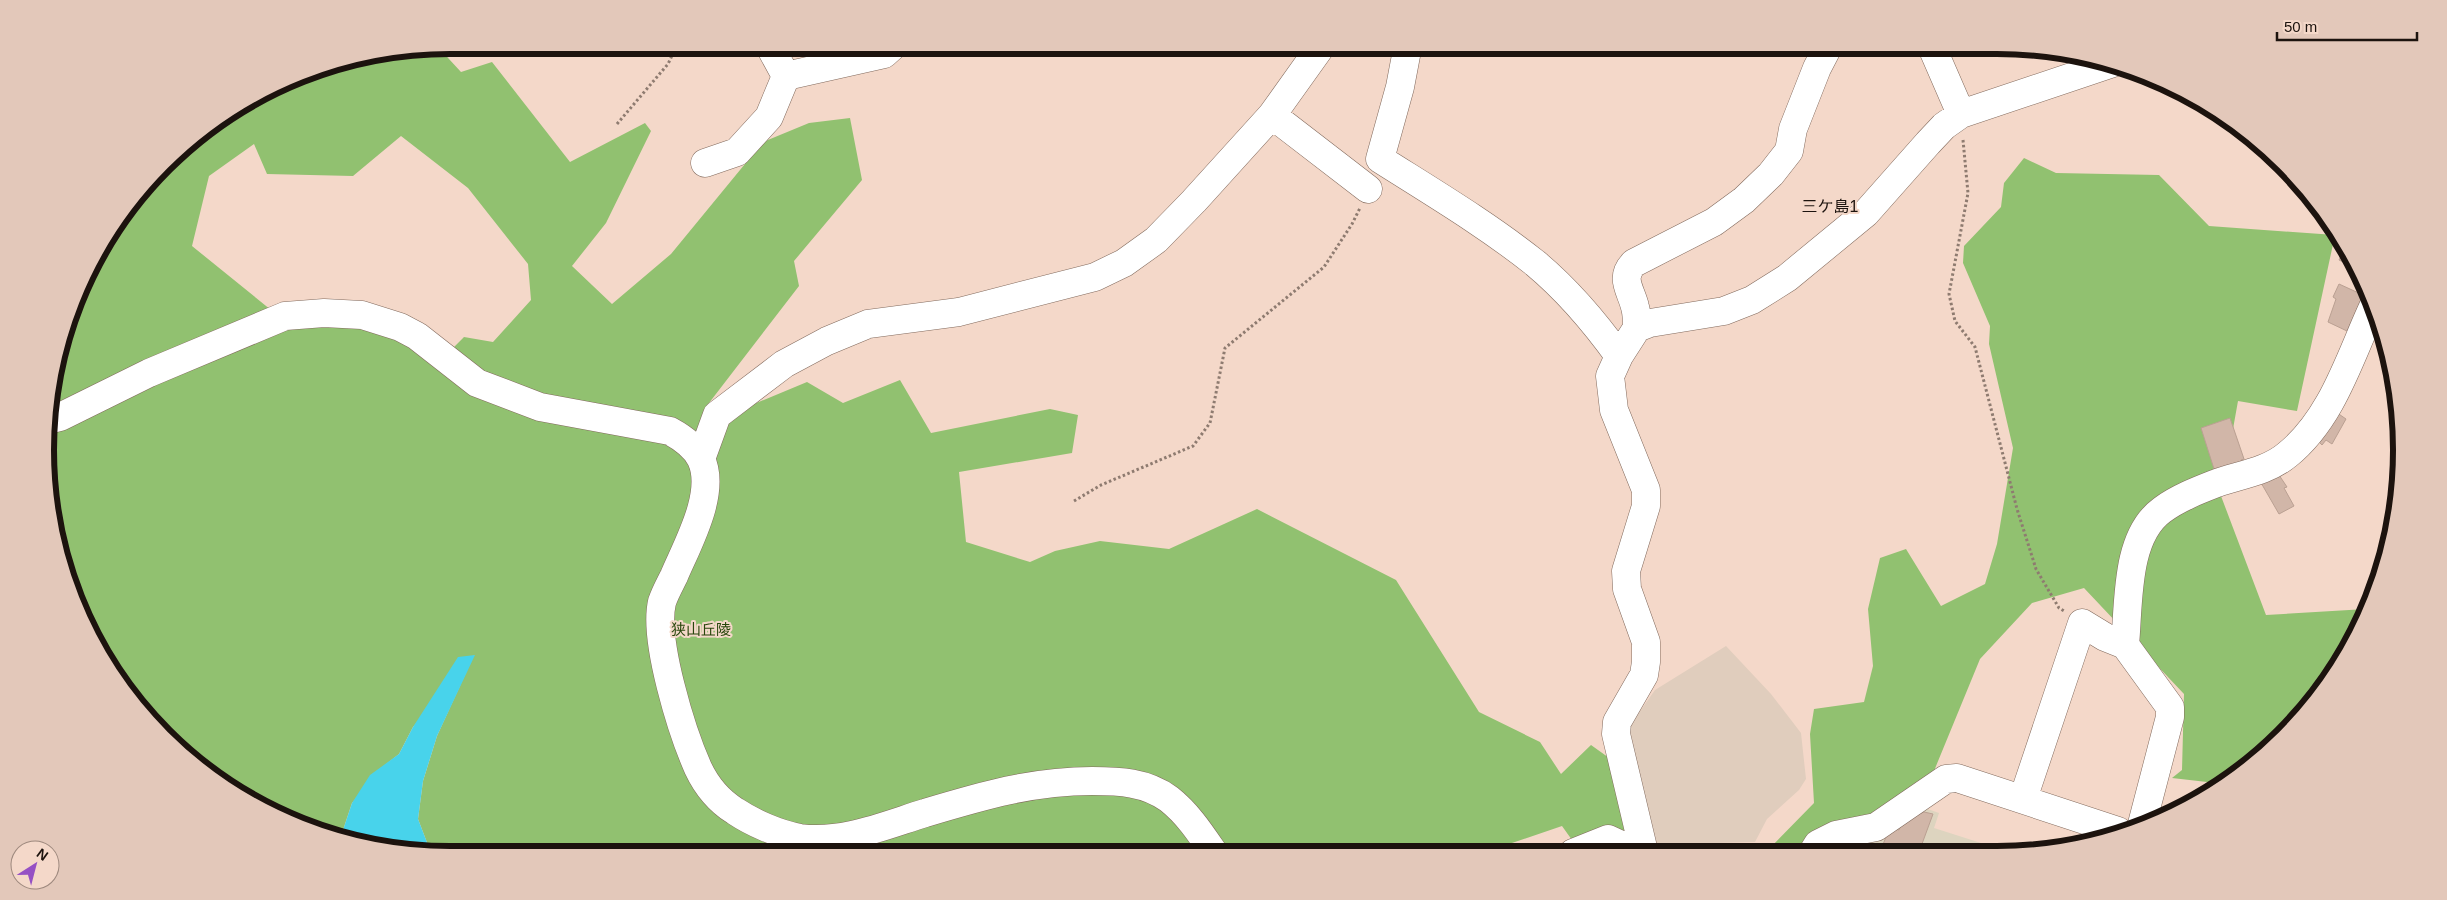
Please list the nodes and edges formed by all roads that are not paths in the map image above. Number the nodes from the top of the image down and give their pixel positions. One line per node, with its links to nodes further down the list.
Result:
1 (774, 54): 8 (street)
2 (884, 54): 8 (street)
3 (1316, 54): 10 (street)
4 (1406, 54): 15 (street)
5 (1824, 54): 14 (street)
6 (1935, 54): 9 (street)
7 (2101, 67): 9 (street)
8 (786, 76): 11 (street)
9 (1961, 114): 14 (street)
10 (1272, 115): 12 (street); 17 (street)
11 (705, 163)
12 (1368, 189)
13 (2369, 316): 18 (street)
14 (1637, 328): 15 (street)
15 (1619, 356): 25 (street)
16 (55, 418): 17 (street)
17 (701, 459): 22 (street)
18 (2124, 645): 19 (street); 20 (street)
19 (2023, 799): 21 (street); 26 (street)
20 (2144, 818)
21 (2112, 829)
22 (1209, 846)
23 (1589, 846): 24 (street)
24 (1623, 846)
25 (1643, 846)
26 (1816, 846)

